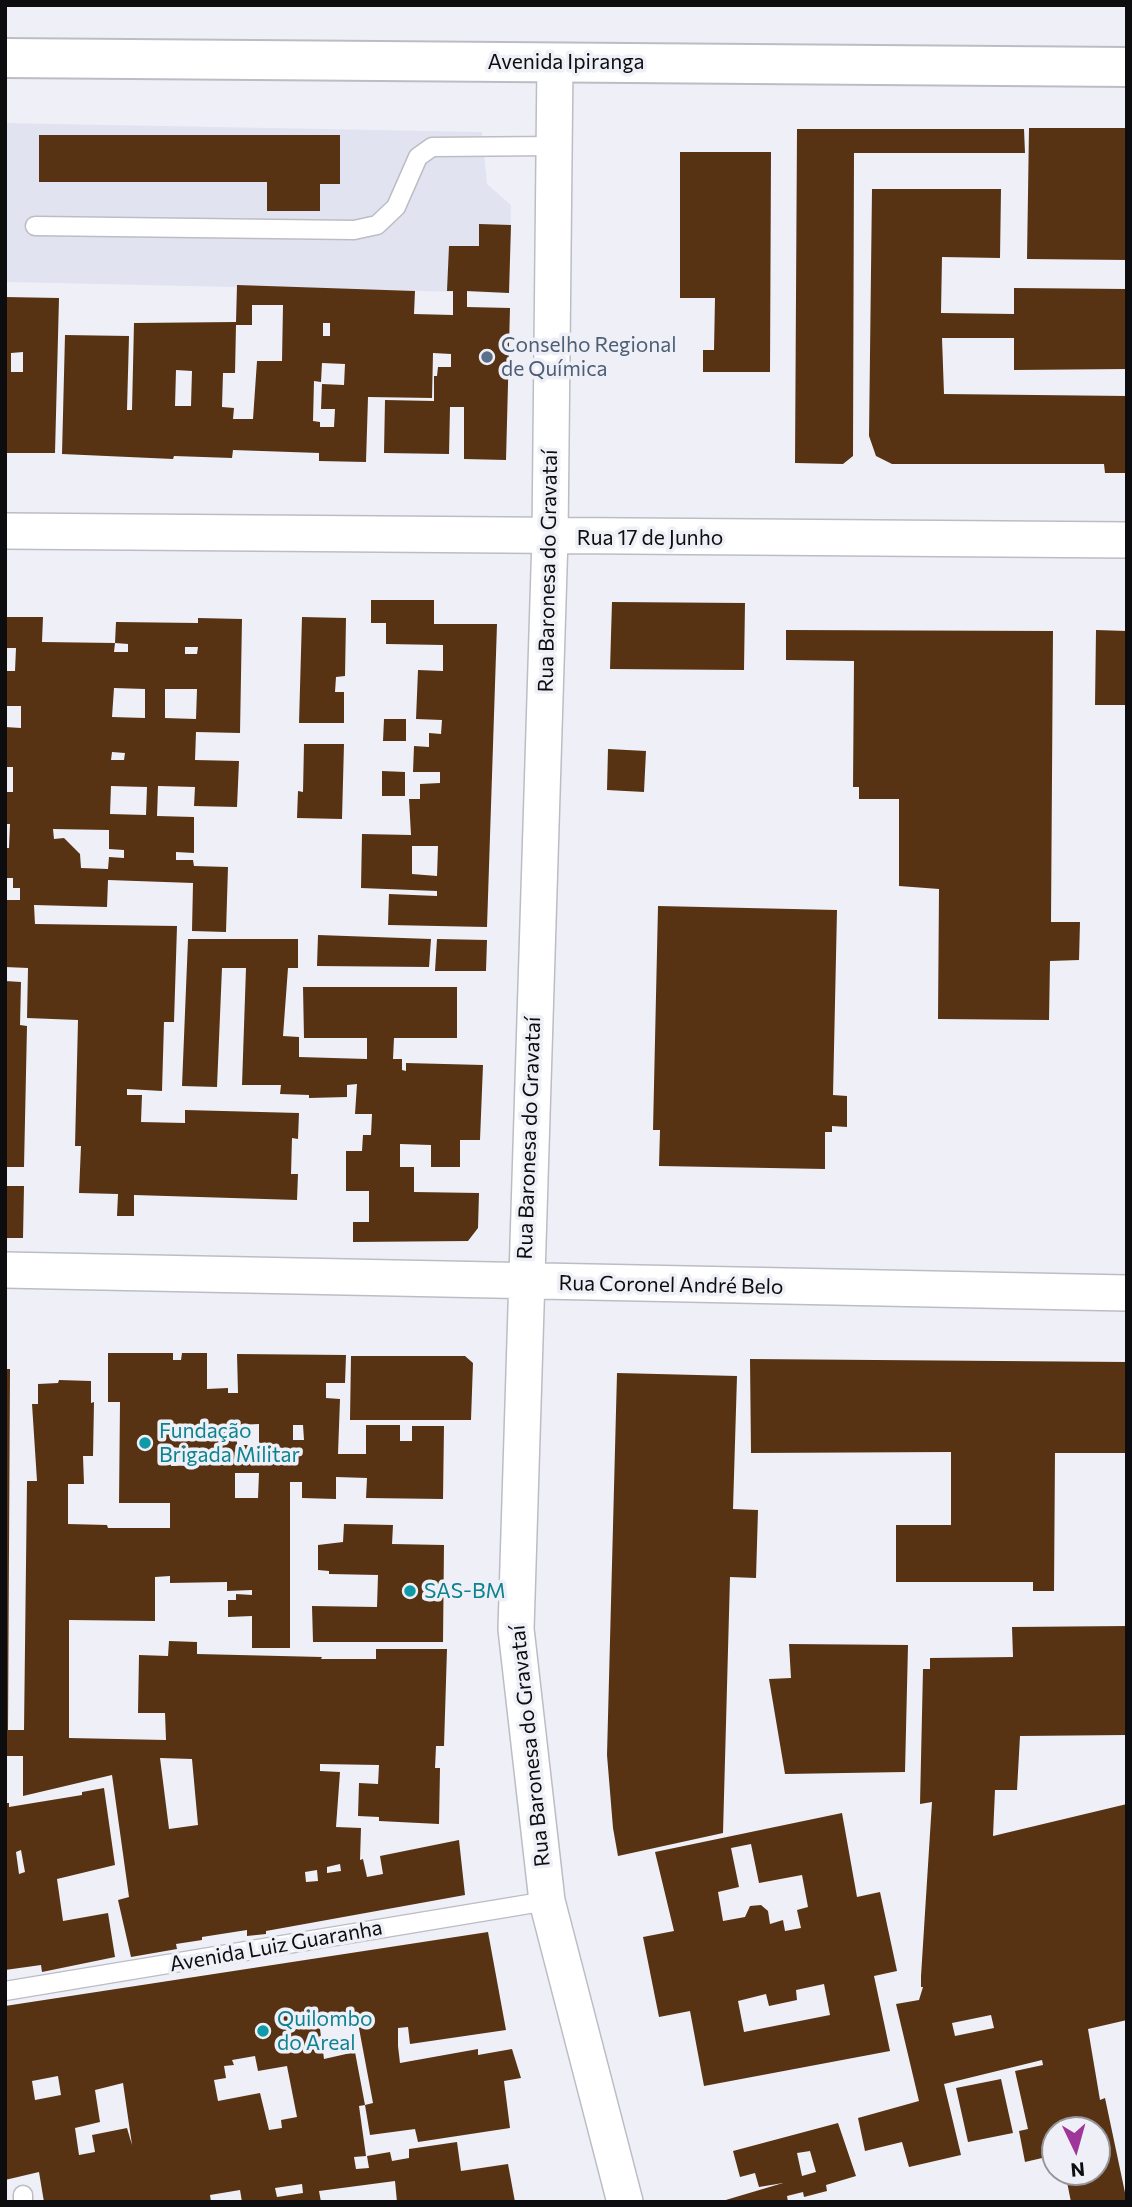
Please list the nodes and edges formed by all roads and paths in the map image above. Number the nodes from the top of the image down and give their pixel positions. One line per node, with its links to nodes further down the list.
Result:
1 (5, 58): 2 (main road, Avenida Ipiranga)
2 (555, 62): 3 (main road, Avenida Ipiranga); 4 (street, Rua Baronesa do Gravataí)
3 (1127, 67)
4 (555, 146): 5 (lane); 7 (street, Rua Baronesa do Gravataí)
5 (35, 226)
6 (5, 531): 7 (street, Rua 17 de Junho)
7 (550, 537): 8 (street, Rua 17 de Junho); 10 (street, Rua Baronesa do Gravataí)
8 (1127, 540)
9 (5, 1270): 10 (street, Rua Coronel André Belo)
10 (524, 1283): 11 (street, Rua Coronel André Belo); 12 (street, Rua Baronesa do Gravataí)
11 (1127, 1293)
12 (547, 1900): 13 (lane, Avenida Luiz Guaranha); 14 (street, Rua Baronesa do Gravataí)
13 (5, 1992)
14 (625, 2202)

